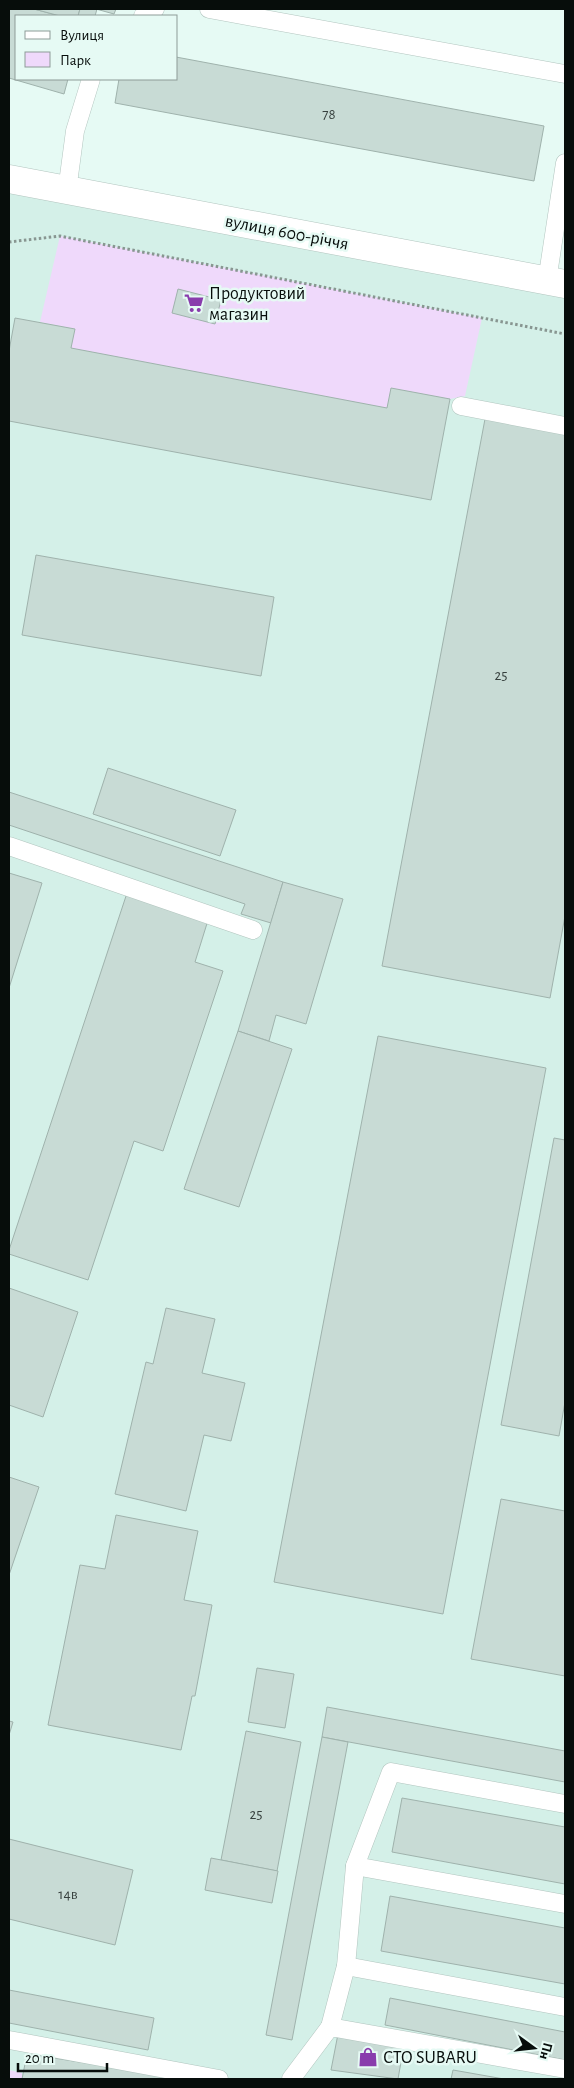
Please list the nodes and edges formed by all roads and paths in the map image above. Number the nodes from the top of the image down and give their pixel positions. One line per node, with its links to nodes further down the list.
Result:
1 (155, 9): 3 (lane)
2 (209, 9): 4 (lane)
3 (144, 15)
4 (565, 74)
5 (90, 80): 8 (lane)
6 (565, 163): 10 (lane)
7 (9, 179): 8 (street, вулиця 600-річчя)
8 (67, 191): 10 (street, вулиця 600-річчя)
9 (9, 242): 11 (path)
10 (556, 282)
11 (565, 334)
12 (461, 406): 13 (lane)
13 (565, 426)
14 (9, 846): 15 (lane)
15 (253, 930)
16 (565, 1804): 17 (lane)
17 (355, 1866): 18 (lane); 19 (lane)
18 (565, 1904)
19 (346, 1966): 20 (lane); 21 (lane)
20 (565, 2007)
21 (330, 2027): 23 (lane); 25 (lane)
22 (9, 2040): 24 (lane)
23 (565, 2069)
24 (219, 2079)
25 (291, 2079)

